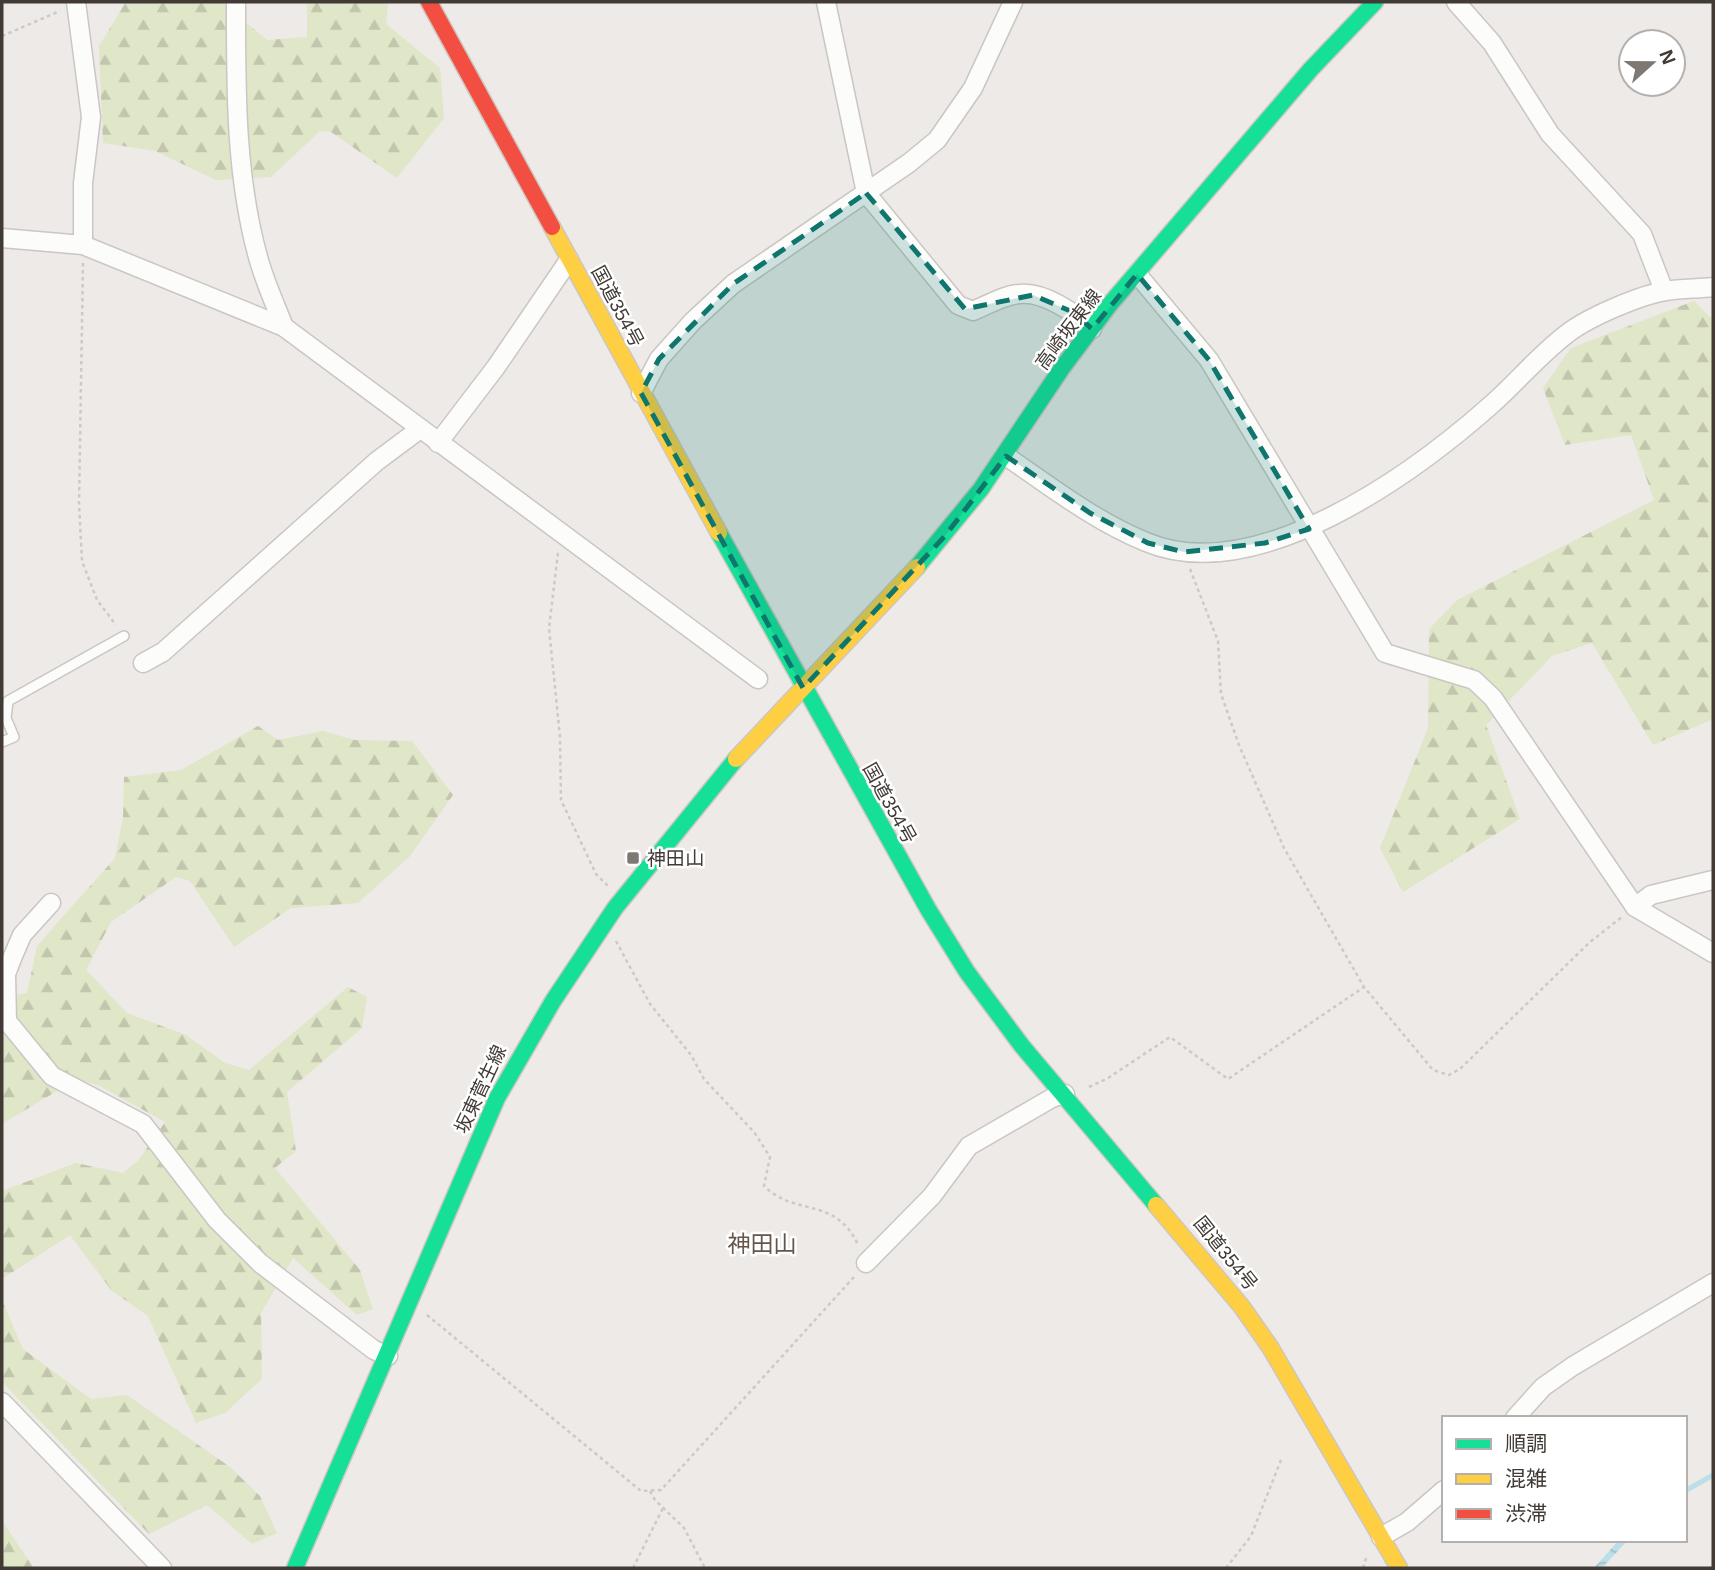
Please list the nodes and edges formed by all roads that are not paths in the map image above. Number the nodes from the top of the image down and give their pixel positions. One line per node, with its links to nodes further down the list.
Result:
1 (236, 2): 15 (street)
2 (429, 2): 11 (main road, 国道354号)
3 (826, 2): 8 (street)
4 (1013, 2): 8 (street)
5 (1375, 2): 12 (main road, 高崎坂東線)
6 (1455, 2): 14 (street)
7 (76, 3): 10 (street)
8 (866, 193): 16 (street); 17 (street)
9 (2, 238): 10 (street)
10 (83, 246): 15 (street)
11 (569, 260): 17 (main road, 国道354号); 19 (street)
12 (1137, 274): 16 (main road, 高崎坂東線); 21 (street)
13 (1713, 288): 14 (street)
14 (1664, 291): 21 (street)
15 (284, 327): 18 (street)
16 (1092, 329): 20 (main road, 高崎坂東線)
17 (641, 393): 25 (main road, 国道354号)
18 (420, 429): 19 (street); 23 (street)
19 (438, 443): 24 (street)
20 (1006, 456): 21 (street); 25 (main road, 高崎坂東線)
21 (1310, 529): 29 (street)
22 (124, 636): 26 (lane)
23 (144, 663)
24 (758, 679)
25 (803, 688): 32 (main road, 国道354号); 35 (main road, 坂東菅生線)
26 (2, 742)
27 (1713, 880): 29 (street)
28 (51, 903): 31 (street)
29 (1635, 907): 30 (street)
30 (1713, 953)
31 (4, 1021): 35 (street)
32 (1065, 1094): 33 (street); 39 (main road, 国道354号)
33 (866, 1263)
34 (1713, 1283): 37 (street)
35 (388, 1356): 41 (main road, 坂東菅生線)
36 (2, 1402): 40 (street)
37 (1517, 1416)
38 (1442, 1492): 39 (street)
39 (1381, 1537): 42 (main road, 国道354号)
40 (162, 1568)
41 (295, 1568)
42 (1399, 1568)

